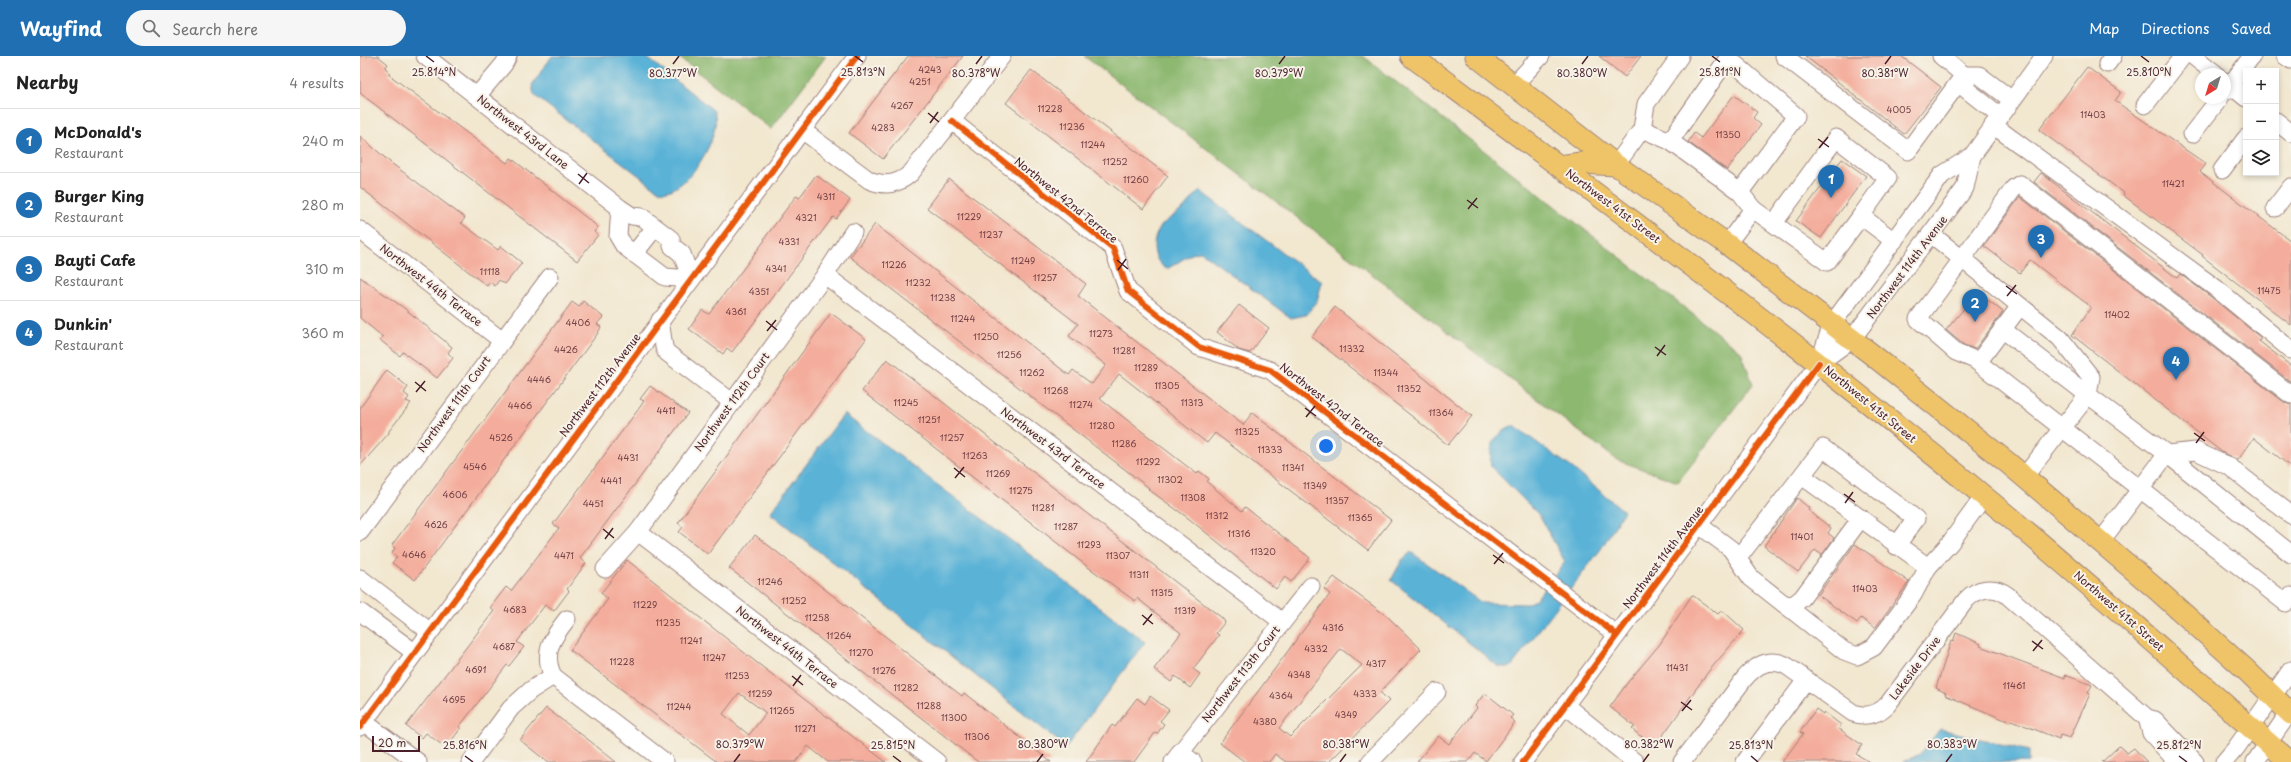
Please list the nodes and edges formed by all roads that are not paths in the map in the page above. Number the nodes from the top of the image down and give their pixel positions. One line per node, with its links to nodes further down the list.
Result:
1 (425, 56): 23 (street, Northwest 43rd Lane)
2 (508, 56): 23 (street)
3 (857, 56): 31 (street, Northwest 112th Avenue)
4 (1002, 56): 29 (street)
5 (1411, 56): 39 (main road, Northwest 41st Street)
6 (1476, 56): 21 (main road)
7 (1541, 56): 21 (street)
8 (1680, 56): 32 (street)
9 (1784, 56): 19 (street)
10 (1941, 56): 19 (street)
11 (2044, 56): 25 (street, Northwest 114th Avenue)
12 (2184, 56): 27 (street)
13 (2193, 56): 18 (street)
14 (2252, 56): 20 (street)
15 (2285, 56): 17 (street)
16 (1728, 57): 36 (street); 42 (street)
17 (2291, 60)
18 (2208, 68)
19 (1964, 75): 25 (street); 28 (street)
20 (2231, 82)
21 (1513, 86): 38 (main road)
22 (2231, 92): 24 (street)
23 (477, 96): 45 (street, Northwest 43rd Lane)
24 (2243, 97)
25 (2012, 100): 28 (street, Northwest 114th Avenue)
26 (2214, 104): 34 (street)
27 (2145, 105)
28 (1997, 120): 37 (street, Northwest 114th Avenue); 66 (street)
29 (952, 121): 31 (street); 98 (street, Northwest 42nd Terrace)
30 (2279, 123): 33 (street)
31 (802, 130): 59 (street, Northwest 112th Avenue)
32 (1642, 130): 36 (street); 38 (street)
33 (2291, 133)
34 (2192, 134)
35 (2244, 140): 40 (street)
36 (1670, 141): 42 (street)
37 (1972, 156): 50 (street, Northwest 114th Avenue); 52 (street, Northwest 114th Avenue)
38 (1616, 165): 39 (main road); 53 (main road)
39 (1559, 166): 68 (main road, Northwest 41st Street)
40 (2222, 170)
41 (2291, 187): 44 (street)
42 (1740, 192): 43 (street)
43 (1753, 208): 47 (street); 53 (street)
44 (2274, 208)
45 (626, 212): 51 (street, Northwest 43rd Lane); 54 (street, Northwest 43rd Lane); 55 (street)
46 (1861, 216): 47 (street); 47 (street); 52 (street)
47 (1774, 223)
48 (360, 230): 65 (street, Northwest 44th Terrace)
49 (853, 232): 57 (street, Northwest 112th Court)
50 (1931, 234): 56 (street); 64 (street, Northwest 114th Avenue)
51 (648, 235): 54 (street, Northwest 43rd Lane); 55 (street)
52 (1894, 241): 62 (street, Northwest 114th Avenue)
53 (1727, 244): 62 (main road)
54 (672, 246): 59 (street, Northwest 43rd Lane)
55 (634, 254): 59 (street)
56 (1962, 258): 60 (street); 67 (street); 69 (street)
57 (825, 275): 71 (street, Northwest 112th Court); 96 (street, Northwest 43rd Terrace)
58 (550, 277): 65 (street, Northwest 111th Court)
59 (690, 279): 61 (street, Northwest 112th Avenue)
60 (2020, 306): 63 (street); 70 (street)
61 (660, 320): 71 (street); 97 (street, Northwest 112th Avenue)
62 (1832, 324): 64 (main road); 68 (street, Northwest 114th Avenue)
63 (2002, 329): 67 (street); 70 (street)
64 (1852, 339): 68 (street, Northwest 114th Avenue); 75 (main road)
65 (501, 340): 81 (street, Northwest 111th Court)
66 (2291, 350)
67 (1975, 360): 72 (street)
68 (1819, 363): 77 (main road, Northwest 41st Street); 80 (street, Northwest 114th Avenue)
69 (2291, 394)
70 (2088, 395): 72 (street); 73 (street)
71 (732, 402): 82 (street, Northwest 112th Court)
72 (2063, 429): 75 (street); 76 (street)
73 (2167, 454): 76 (street); 78 (street); 85 (street)
74 (1802, 476): 79 (street); 84 (street); 86 (street)
75 (2024, 477): 83 (main road)
76 (2140, 490): 83 (street); 92 (street)
77 (1984, 496): 87 (street); 108 (main road, Northwest 41st Street)
78 (2291, 515)
79 (1861, 518): 84 (street); 93 (street)
80 (1699, 525): 86 (street); 98 (street, Northwest 114th Avenue)
81 (360, 532)
82 (638, 532): 88 (street, Northwest 112th Court); 116 (street, Northwest 44th Terrace)
83 (2101, 541): 104 (main road)
84 (1896, 546): 87 (street)
85 (2291, 554)
86 (1738, 558): 93 (street)
87 (1928, 567): 93 (street)
88 (605, 569)
89 (360, 578): 91 (street)
90 (1310, 586): 96 (street, Northwest 113th Court)
91 (376, 590): 94 (street); 97 (street)
92 (2291, 596)
93 (1784, 604)
94 (360, 613): 99 (street)
95 (567, 619): 101 (street)
96 (1281, 621): 111 (street, Northwest 113th Court)
97 (429, 631): 99 (street, Northwest 112th Avenue)
98 (1617, 635): 105 (street, Northwest 114th Avenue)
99 (414, 652): 107 (street, Northwest 112th Avenue)
100 (2291, 670): 104 (street)
101 (553, 676): 114 (street); 115 (street)
102 (1806, 680): 109 (street, Lakeside Drive); 119 (street, Lakeside Drive); 120 (street)
103 (1437, 692): 117 (street)
104 (2272, 696): 106 (main road); 108 (street)
105 (1565, 705): 112 (street, Northwest 114th Avenue); 118 (street)
106 (2290, 712): 110 (street)
107 (362, 724): 113 (street)
108 (2250, 728): 110 (main road, Northwest 41st Street); 123 (street)
109 (2164, 739): 121 (street); 122 (street)
110 (2268, 744): 124 (street); 125 (main road, Northwest 41st Street)
111 (1182, 759)
112 (1525, 761)
113 (418, 762)
114 (471, 762)
115 (665, 762)
116 (937, 762)
117 (1370, 762)
118 (1635, 762)
119 (1682, 762)
120 (1745, 762)
121 (2177, 762)
122 (2195, 762)
123 (2224, 762)
124 (2255, 762)
125 (2290, 762)

